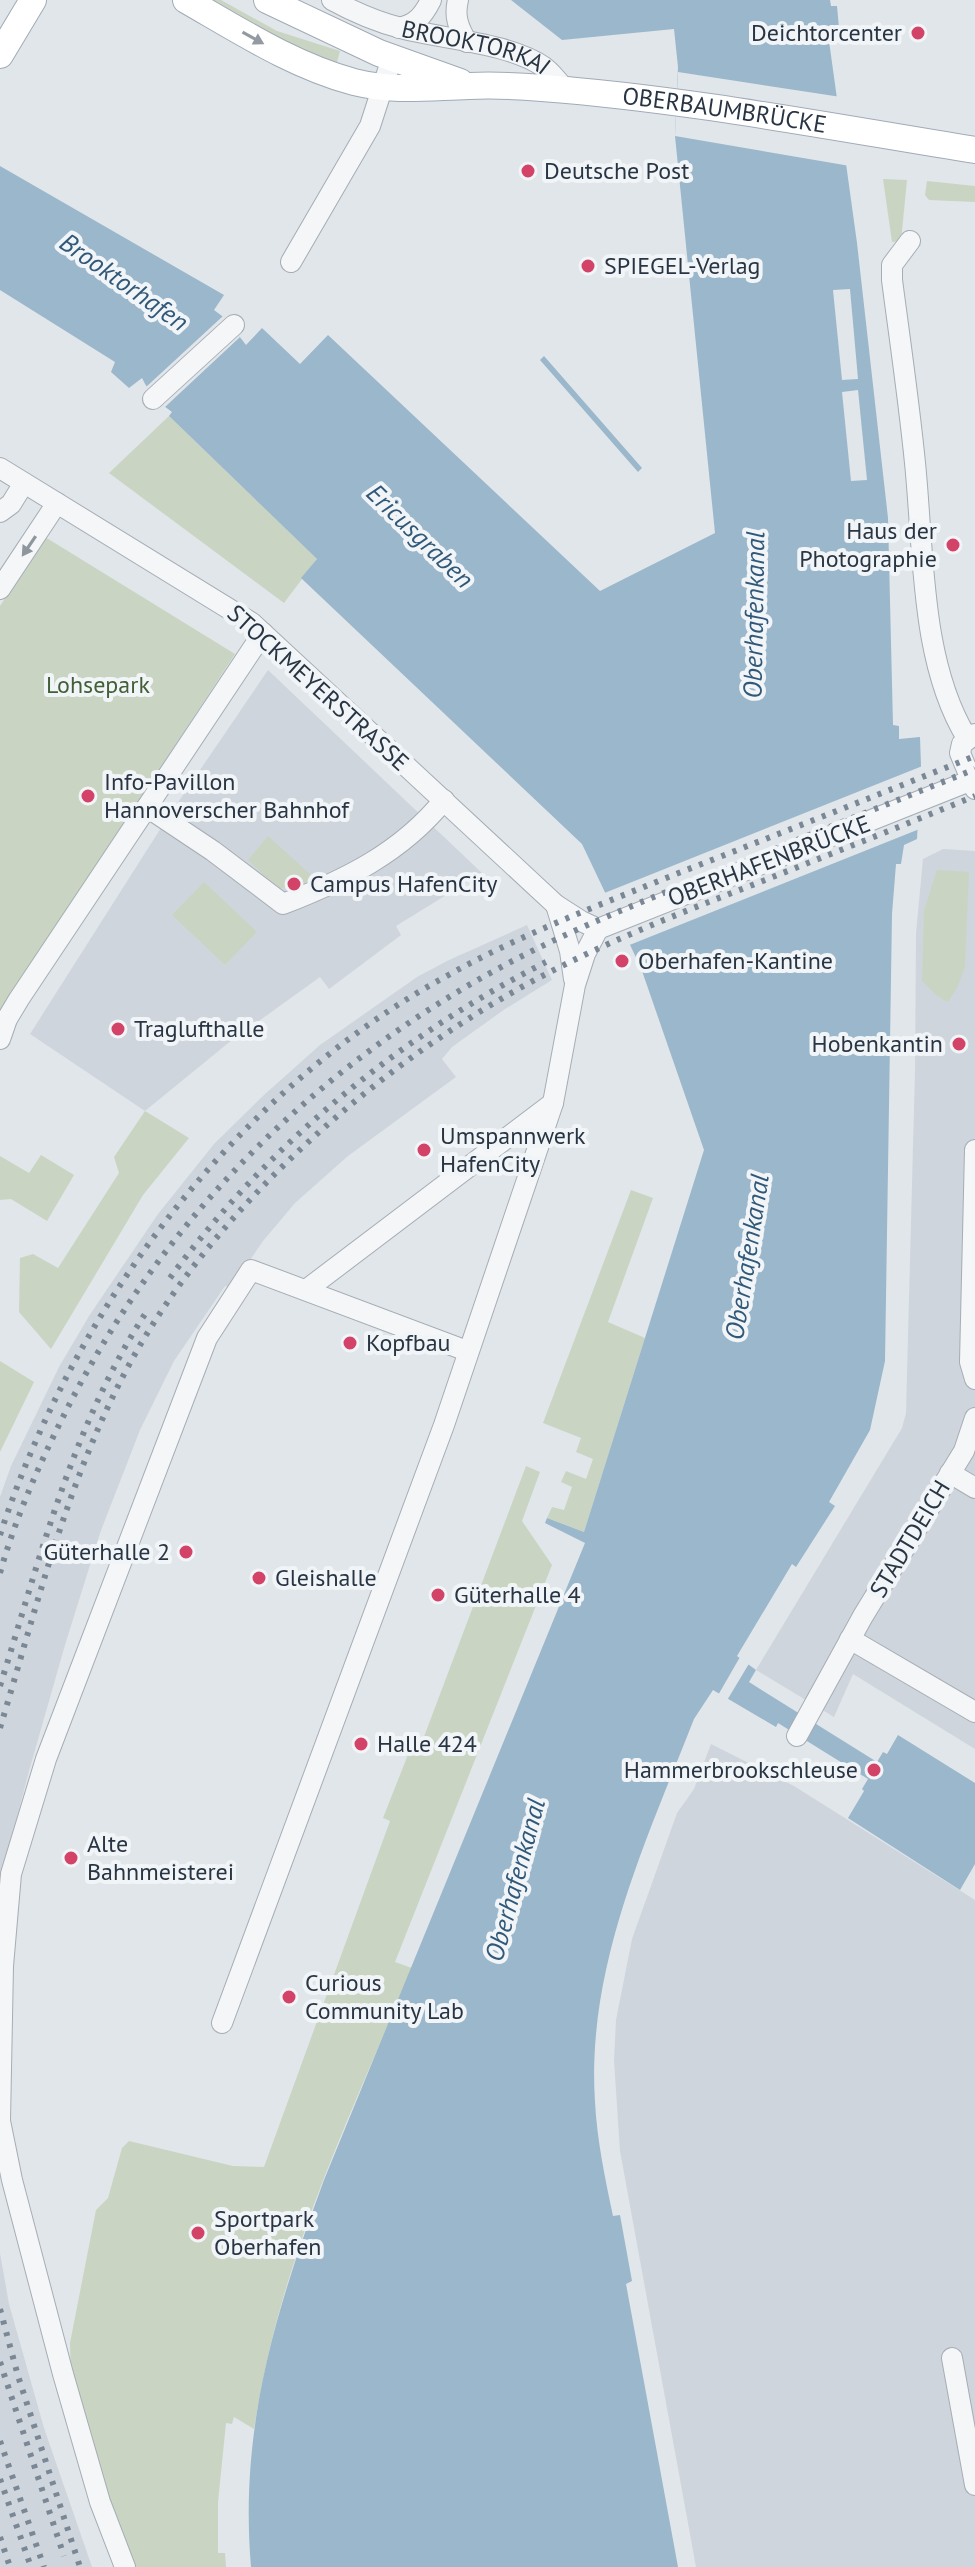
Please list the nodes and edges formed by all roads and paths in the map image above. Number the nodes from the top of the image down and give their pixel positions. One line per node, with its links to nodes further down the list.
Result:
1 (33, 0): 9 (main road)
2 (186, 0): 12 (main road, one-way to 12)
3 (267, 0): 10 (main road, BROOKTORKAI)
4 (332, 0): 7 (street, BROOKTORKAI)
5 (431, 0): 7 (street)
6 (458, 0): 8 (street)
7 (399, 28): 8 (street, BROOKTORKAI)
8 (467, 42): 13 (street, BROOKTORKAI)
9 (0, 55)
10 (392, 58): 11 (main road, OBERBAUMBRÜCKE); 12 (street)
11 (471, 86): 12 (main road, OBERBAUMBRÜCKE); 13 (main road, OBERBAUMBRÜCKE)
12 (384, 89): 16 (street)
13 (565, 90): 14 (main road, OBERBAUMBRÜCKE)
14 (975, 150)
15 (910, 241): 25 (street)
16 (291, 262)
17 (234, 325): 18 (street)
18 (153, 399)
19 (0, 468): 20 (street, STOCKMEYERSTRASSE)
20 (24, 483): 21 (street, STOCKMEYERSTRASSE); 22 (street)
21 (57, 503): 23 (street, one-way to 23); 24 (street, STOCKMEYERSTRASSE)
22 (0, 512)
23 (0, 589)
24 (263, 633): 27 (street, STOCKMEYERSTRASSE); 28 (street)
25 (967, 742): 26 (street)
26 (973, 785): 30 (street, OBERHAFENBRÜCKE)
27 (444, 800): 28 (street); 29 (street, STOCKMEYERSTRASSE)
28 (147, 807): 32 (street)
29 (556, 905): 30 (street, STOCKMEYERSTRASSE); 31 (street, STOCKMEYERSTRASSE)
30 (598, 929): 31 (street)
31 (575, 985): 33 (street)
32 (0, 1039)
33 (553, 1103): 35 (street); 36 (street)
34 (975, 1150): 37 (street)
35 (306, 1290): 36 (street); 47 (street)
36 (467, 1351): 44 (street)
37 (975, 1379)
38 (975, 1418): 39 (street, STADTDEICH)
39 (950, 1473): 40 (street); 41 (street, STADTDEICH)
40 (975, 1488)
41 (850, 1639): 42 (street); 43 (street, STADTDEICH)
42 (975, 1712)
43 (802, 1727)
44 (222, 2023)
45 (952, 2358): 46 (street)
46 (975, 2485)
47 (125, 2567)

